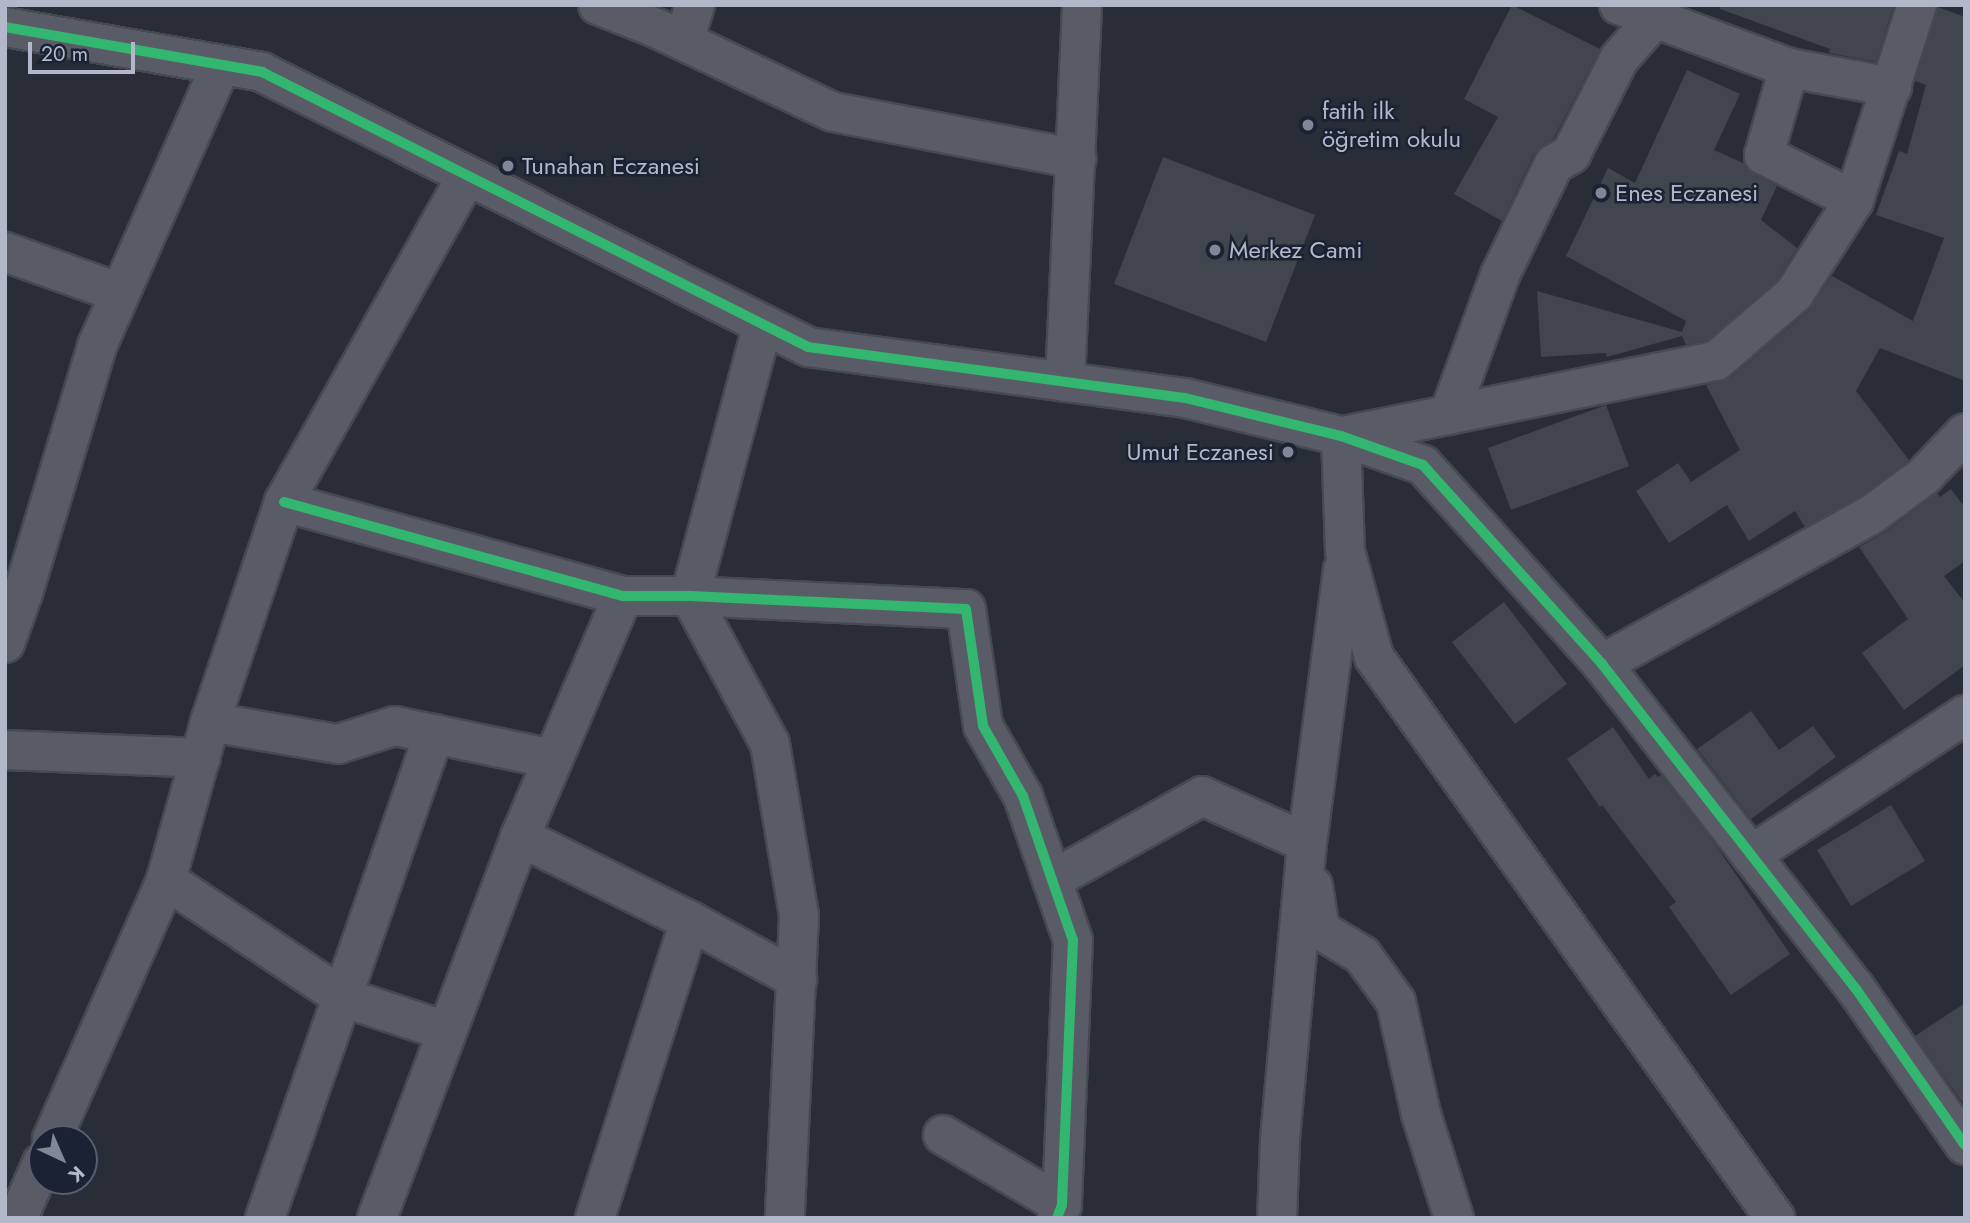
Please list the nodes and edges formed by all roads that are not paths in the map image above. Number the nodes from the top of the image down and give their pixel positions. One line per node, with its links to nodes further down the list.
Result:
1 (598, 5): 8 (street)
2 (695, 5): 8 (street)
3 (1082, 5): 12 (street)
4 (1917, 5): 11 (street)
5 (1637, 12): 6 (street); 19 (street)
6 (1700, 20): 10 (street)
7 (5, 27): 9 (street)
8 (684, 41): 12 (street)
9 (221, 65): 13 (street); 16 (street)
10 (1789, 68): 11 (street); 14 (street)
11 (1892, 88): 14 (street)
12 (1076, 159): 18 (street)
13 (467, 176): 17 (street); 22 (street)
14 (1854, 200): 19 (street)
15 (5, 252): 16 (street)
16 (120, 293): 24 (street)
17 (763, 324): 18 (street); 26 (street)
18 (1065, 382): 21 (street)
19 (1449, 415): 21 (street)
20 (1965, 433): 28 (street)
21 (1341, 436): 23 (street); 28 (street)
22 (284, 502): 25 (street); 30 (street)
23 (1345, 551): 36 (street); 56 (street)
24 (14, 590): 27 (street)
25 (623, 596): 26 (street); 34 (street)
26 (690, 596): 39 (street); 41 (street)
27 (5, 643)
28 (1602, 664): 37 (street)
29 (1965, 715): 37 (street)
30 (210, 722): 31 (street); 33 (street)
31 (433, 734): 34 (street); 42 (street)
32 (5, 750): 33 (street)
33 (201, 758): 38 (street)
34 (553, 759): 35 (street)
35 (520, 838): 40 (street); 43 (street)
36 (1307, 843): 39 (street); 54 (street); 55 (street)
37 (1751, 855): 46 (street)
38 (166, 880): 42 (street); 44 (street)
39 (1052, 880): 48 (street)
40 (691, 921): 41 (street); 52 (street)
41 (797, 979): 53 (street)
42 (342, 997): 43 (street); 50 (street)
43 (446, 1031): 51 (street)
44 (58, 1125)
45 (943, 1135): 48 (street)
46 (1965, 1145)
47 (28, 1195): 49 (street)
48 (1060, 1211)
49 (18, 1218)
50 (265, 1218)
51 (377, 1218)
52 (595, 1218)
53 (785, 1218)
54 (1277, 1218)
55 (1454, 1218)
56 (1775, 1218)

